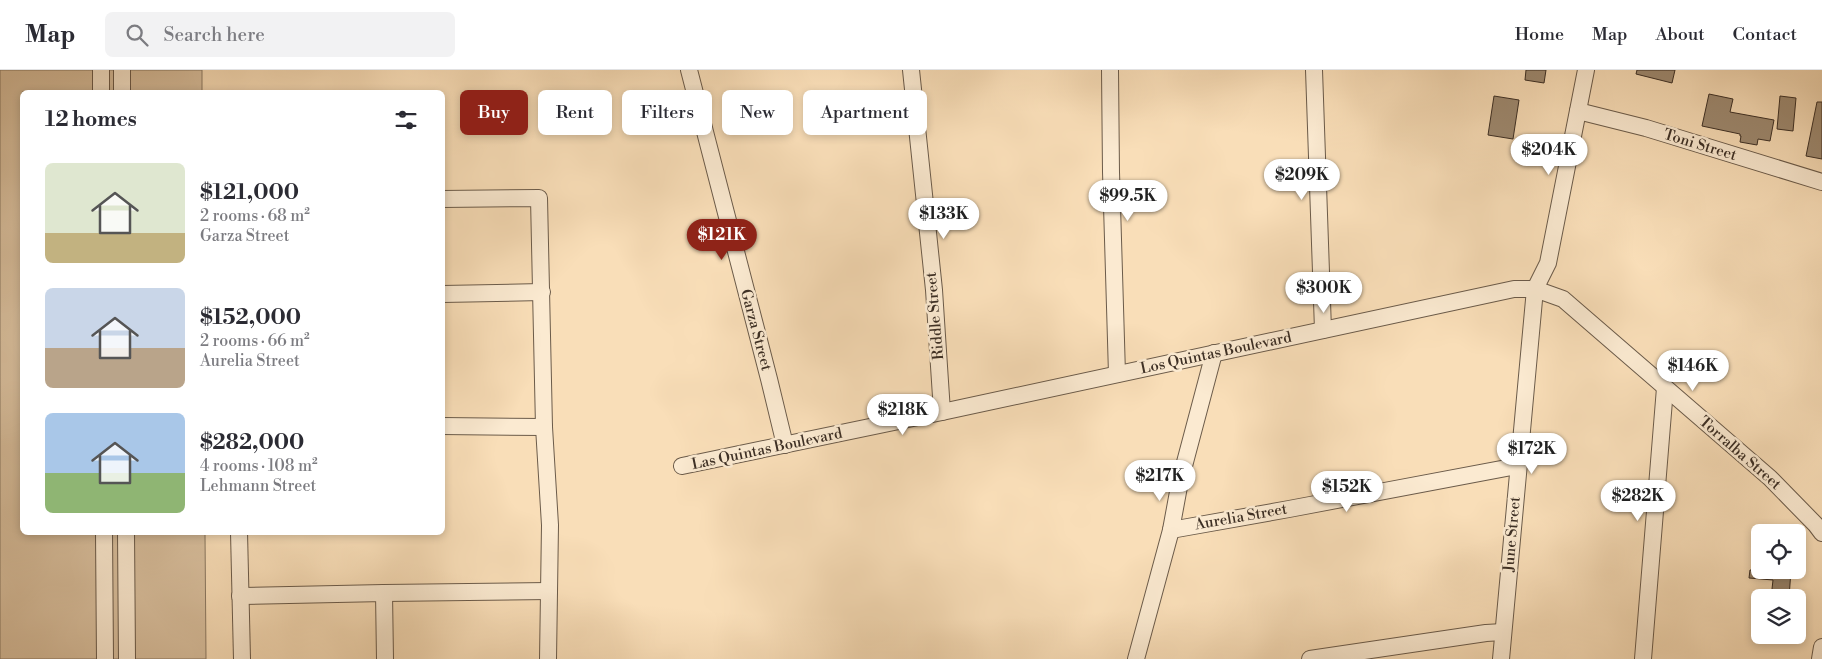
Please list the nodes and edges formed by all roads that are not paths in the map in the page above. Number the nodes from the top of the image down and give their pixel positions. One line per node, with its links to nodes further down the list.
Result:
1 (101, 70): 8 (street)
2 (122, 70): 9 (street)
3 (689, 70): 23 (street, Garza Street)
4 (911, 70): 20 (street, Riddle Street)
5 (1110, 70): 18 (street)
6 (1314, 70): 16 (street)
7 (1586, 70): 10 (street)
8 (102, 90)
9 (122, 90)
10 (1578, 111): 11 (street, Toni Street); 13 (street)
11 (1822, 182)
12 (445, 198): 14 (street)
13 (1535, 289): 16 (street, Los Quintas Boulevard); 19 (street, Torralba Street); 25 (street, June Street)
14 (542, 292): 15 (street); 22 (street)
15 (445, 294)
16 (1323, 330): 17 (street, Los Quintas Boulevard)
17 (1214, 353): 18 (street, Los Quintas Boulevard); 26 (street)
18 (1117, 374): 20 (street, Las Quintas Boulevard)
19 (1665, 388): 27 (street, Torralba Street); 46 (street)
20 (942, 412): 23 (street, Las Quintas Boulevard)
21 (445, 426): 22 (street)
22 (544, 426): 33 (street)
23 (785, 445): 24 (street, Las Quintas Boulevard)
24 (682, 466)
25 (1517, 466): 26 (street, Aurelia Street); 36 (street, June Street)
26 (1171, 530): 43 (street)
27 (1822, 534)
28 (104, 535): 31 (street)
29 (126, 535): 32 (street)
30 (239, 535): 35 (street)
31 (104, 585): 32 (street); 38 (street)
32 (126, 585): 39 (street)
33 (549, 591): 34 (street); 42 (street)
34 (384, 593): 35 (street); 41 (street)
35 (240, 596): 40 (street)
36 (1503, 632): 44 (street); 45 (street, June Street)
37 (1822, 647): 47 (street)
38 (105, 659)
39 (127, 659)
40 (242, 659)
41 (385, 659)
42 (548, 659)
43 (1136, 659)
44 (1310, 659)
45 (1501, 659)
46 (1643, 659)
47 (1820, 659)

